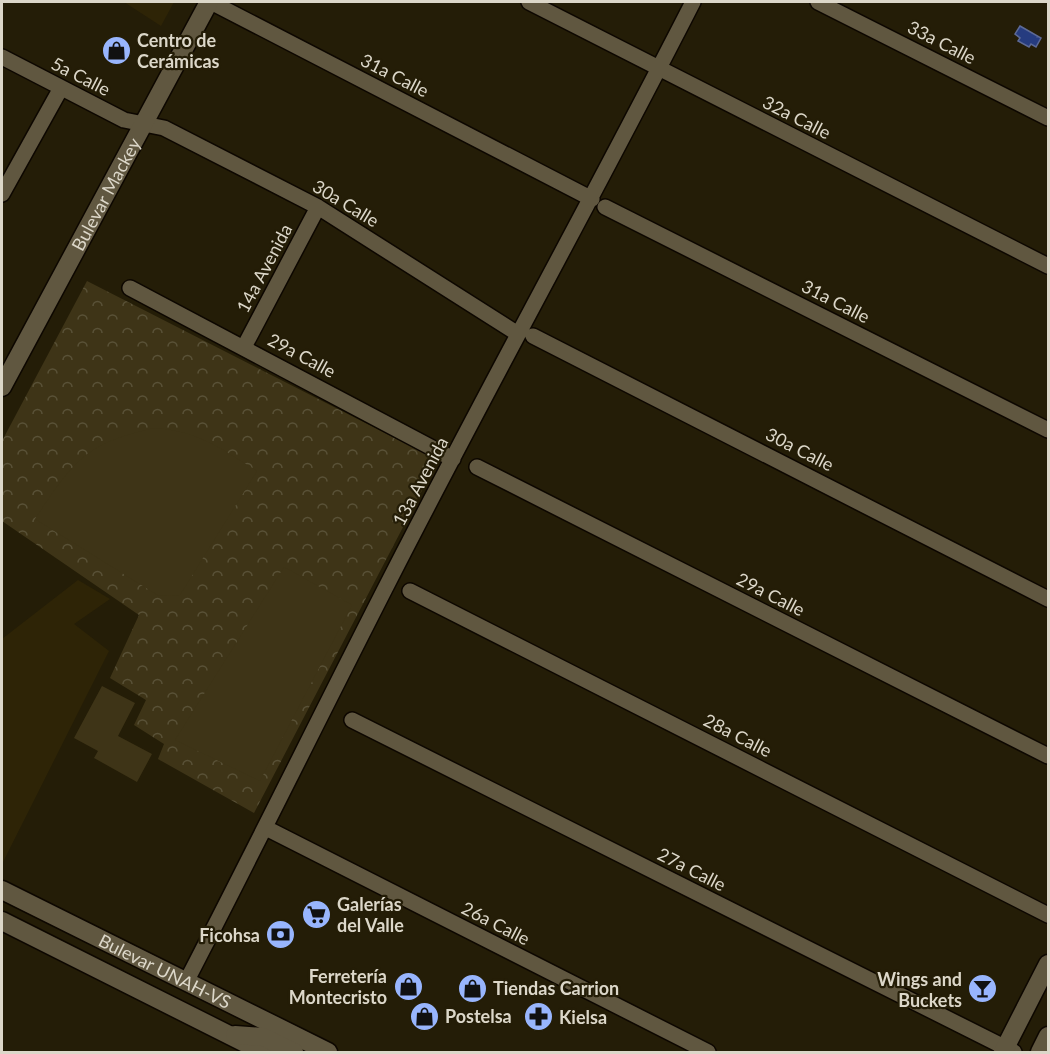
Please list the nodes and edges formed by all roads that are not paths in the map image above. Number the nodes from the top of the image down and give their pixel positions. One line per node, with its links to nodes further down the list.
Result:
1 (210, 2): 9 (main road, Bulevar Mackey); 11 (street, 31a Calle)
2 (529, 2): 6 (street, 32a Calle)
3 (693, 2): 6 (street, 13a Avenida)
4 (818, 2): 8 (street, 33a Calle)
5 (2, 57): 7 (street, 5a Calle)
6 (659, 68): 11 (street, 13a Avenida); 13 (street, 32a Calle)
7 (61, 88): 9 (street, 5a Calle); 10 (street)
8 (1048, 117)
9 (145, 125): 12 (street, 30a Calle); 17 (main road, Bulevar Mackey)
10 (3, 190)
11 (599, 203): 15 (street, 13a Avenida); 18 (street, 31a Calle)
12 (318, 207): 15 (street, 30a Calle); 16 (street, 14a Avenida)
13 (1048, 266)
14 (130, 288): 16 (street, 29a Calle)
15 (526, 335): 19 (street, 13a Avenida); 22 (street, 30a Calle)
16 (244, 347): 19 (street, 29a Calle)
17 (2, 387)
18 (1048, 430)
19 (453, 459): 25 (street, 13a Avenida)
20 (477, 467): 24 (street, 29a Calle)
21 (410, 591): 27 (street, 28a Calle)
22 (1048, 599)
23 (352, 720): 33 (street, 27a Calle)
24 (1048, 756)
25 (266, 828): 30 (street, 13a Avenida); 37 (street, 26a Calle)
26 (2, 890): 30 (main road, Bulevar UNAH-VS)
27 (1048, 915)
28 (2, 921): 31 (main road, Bulevar UNAH-VS)
29 (1048, 964): 33 (main road)
30 (186, 982): 36 (main road, Bulevar UNAH-VS)
31 (228, 1034): 34 (main road, Bulevar UNAH-VS); 35 (main road)
32 (1048, 1036): 38 (main road)
33 (1008, 1051)
34 (263, 1053)
35 (294, 1053)
36 (328, 1053)
37 (708, 1053)
38 (1040, 1053)

